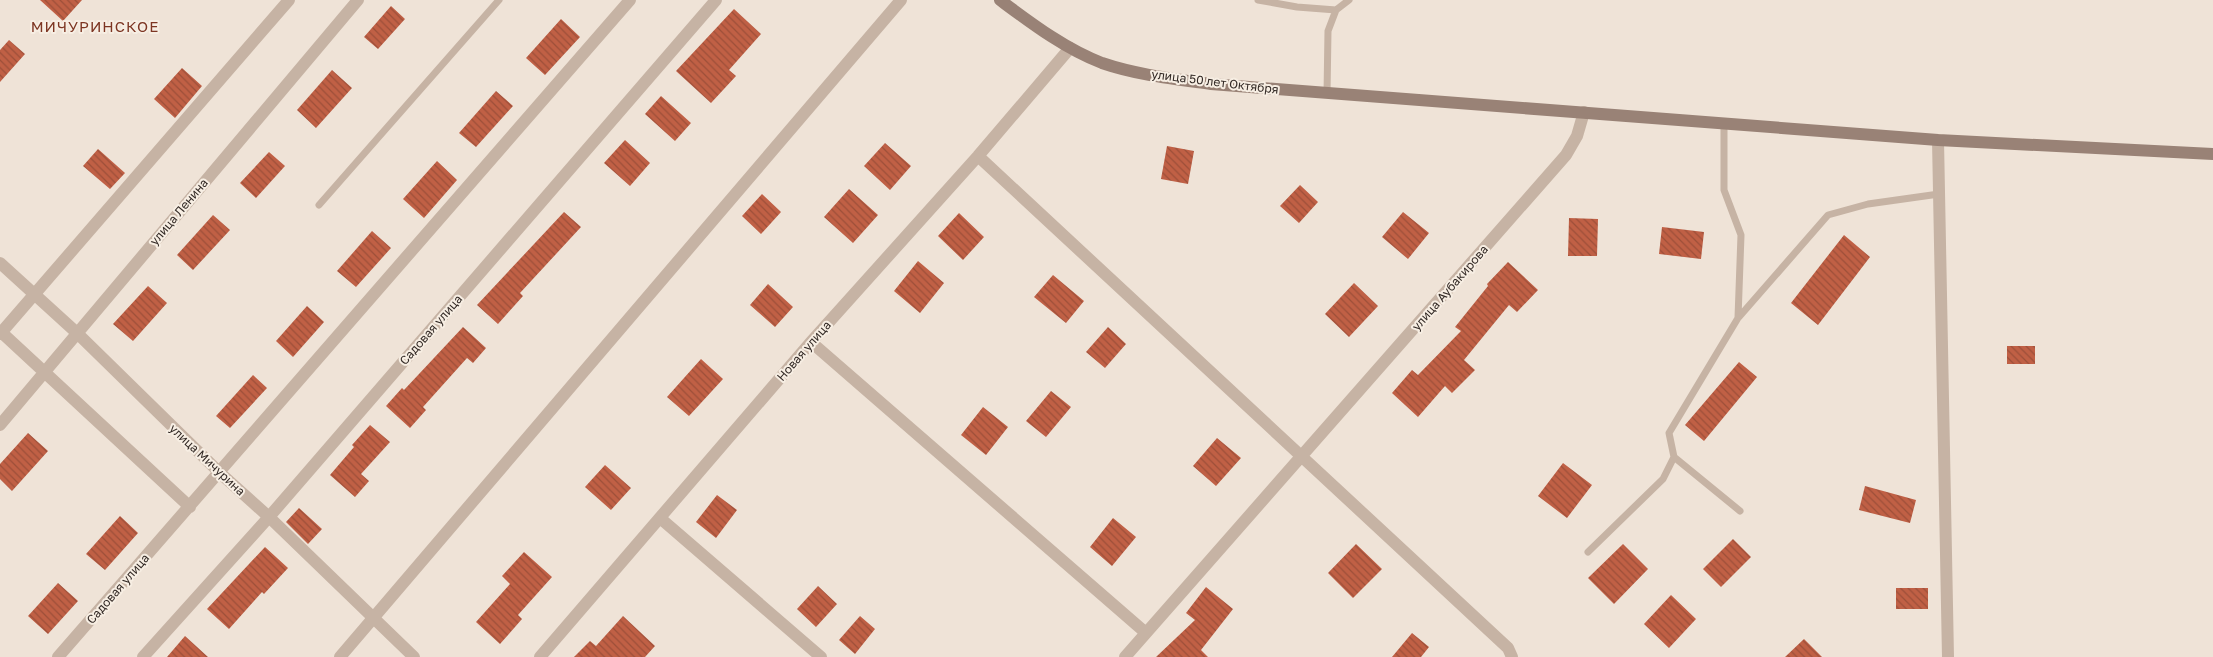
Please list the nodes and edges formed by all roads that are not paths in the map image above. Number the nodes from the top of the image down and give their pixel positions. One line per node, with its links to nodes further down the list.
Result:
1 (289, 0): 21 (street)
2 (358, 0): 24 (street, улица Ленина)
3 (499, 0): 19 (lane)
4 (630, 0): 30 (street, Садовая улица)
5 (716, 0): 33 (street, Садовая улица)
6 (900, 0): 36 (street)
7 (1000, 0): 11 (main road, улица 50 лет Октября)
8 (1258, 0): 10 (lane)
9 (1349, 0): 10 (lane)
10 (1336, 10): 12 (lane)
11 (1070, 48): 12 (main road, улица 50 лет Октября); 17 (street, Новая улица)
12 (1326, 94): 13 (main road, улица 50 лет Октября)
13 (1584, 112): 14 (main road, улица 50 лет Октября); 28 (street, улица Аубакирова)
14 (1724, 123): 15 (main road, улица 50 лет Октября); 22 (lane)
15 (1938, 140): 16 (main road, улица 50 лет Октября); 18 (street)
16 (2213, 154)
17 (978, 156): 25 (street, Новая улица); 28 (street)
18 (1939, 194): 22 (lane); 46 (street)
19 (318, 205)
20 (0, 263): 21 (street, улица Мичурина)
21 (34, 295): 23 (street); 24 (street, улица Мичурина)
22 (1738, 318): 29 (lane)
23 (0, 333): 26 (street)
24 (77, 333): 26 (street, улица Ленина); 30 (street, улица Мичурина)
25 (811, 342): 34 (street, Новая улица); 37 (street)
26 (45, 371): 27 (street, улица Ленина); 31 (street)
27 (0, 425)
28 (1302, 456): 37 (street, улица Аубакирова); 45 (street)
29 (1674, 457): 32 (lane); 35 (lane)
30 (220, 473): 31 (street, Садовая улица); 33 (street, улица Мичурина)
31 (190, 507): 38 (street, Садовая улица)
32 (1740, 511)
33 (269, 517): 36 (street, улица Мичурина); 39 (street, Садовая улица)
34 (660, 518): 42 (street, Новая улица); 43 (street)
35 (1588, 552)
36 (373, 619): 40 (street); 41 (street, улица Мичурина)
37 (1146, 633): 44 (street, улица Аубакирова)
38 (58, 657)
39 (143, 657)
40 (340, 657)
41 (414, 657)
42 (540, 657)
43 (821, 657)
44 (1125, 657)
45 (1512, 657)
46 (1948, 657)

